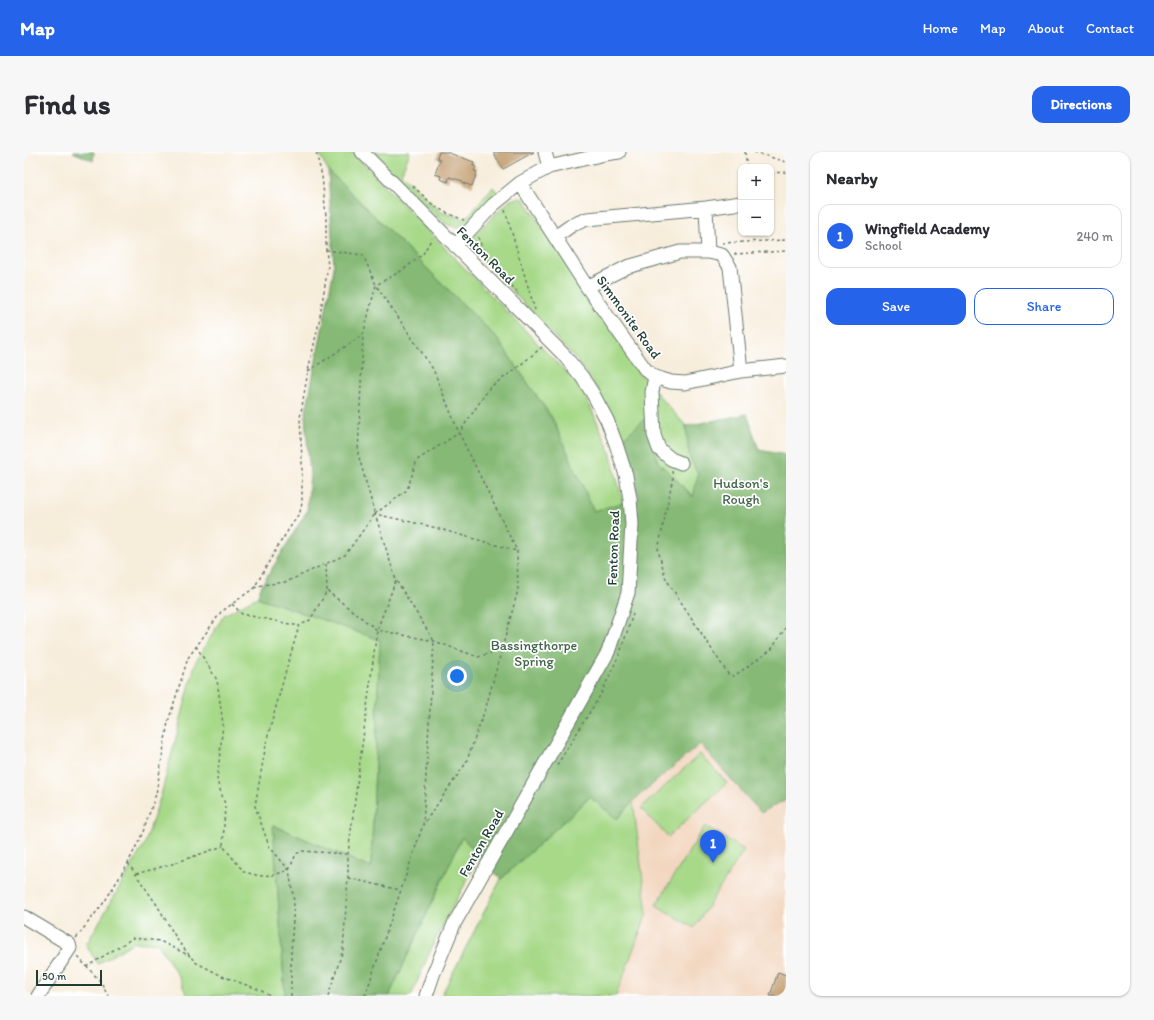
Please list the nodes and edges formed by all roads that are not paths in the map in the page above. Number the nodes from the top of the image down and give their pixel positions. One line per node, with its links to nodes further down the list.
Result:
1 (362, 152): 9 (street, Fenton Road)
2 (545, 152): 4 (street)
3 (619, 152): 4 (street)
4 (549, 167): 5 (street)
5 (520, 183): 8 (street, Simmonite Road); 9 (street)
6 (738, 203): 7 (street)
7 (706, 208): 8 (street); 10 (street)
8 (555, 237): 11 (street, Simmonite Road)
9 (455, 246): 18 (street, Fenton Road)
10 (708, 248): 11 (street); 13 (street)
11 (588, 287): 14 (street, Simmonite Road)
12 (786, 366): 13 (street, Simmonite Road)
13 (742, 371): 14 (street, Simmonite Road)
14 (655, 377): 15 (street)
15 (676, 461)
16 (24, 917): 17 (street)
17 (38, 996)
18 (426, 996)

